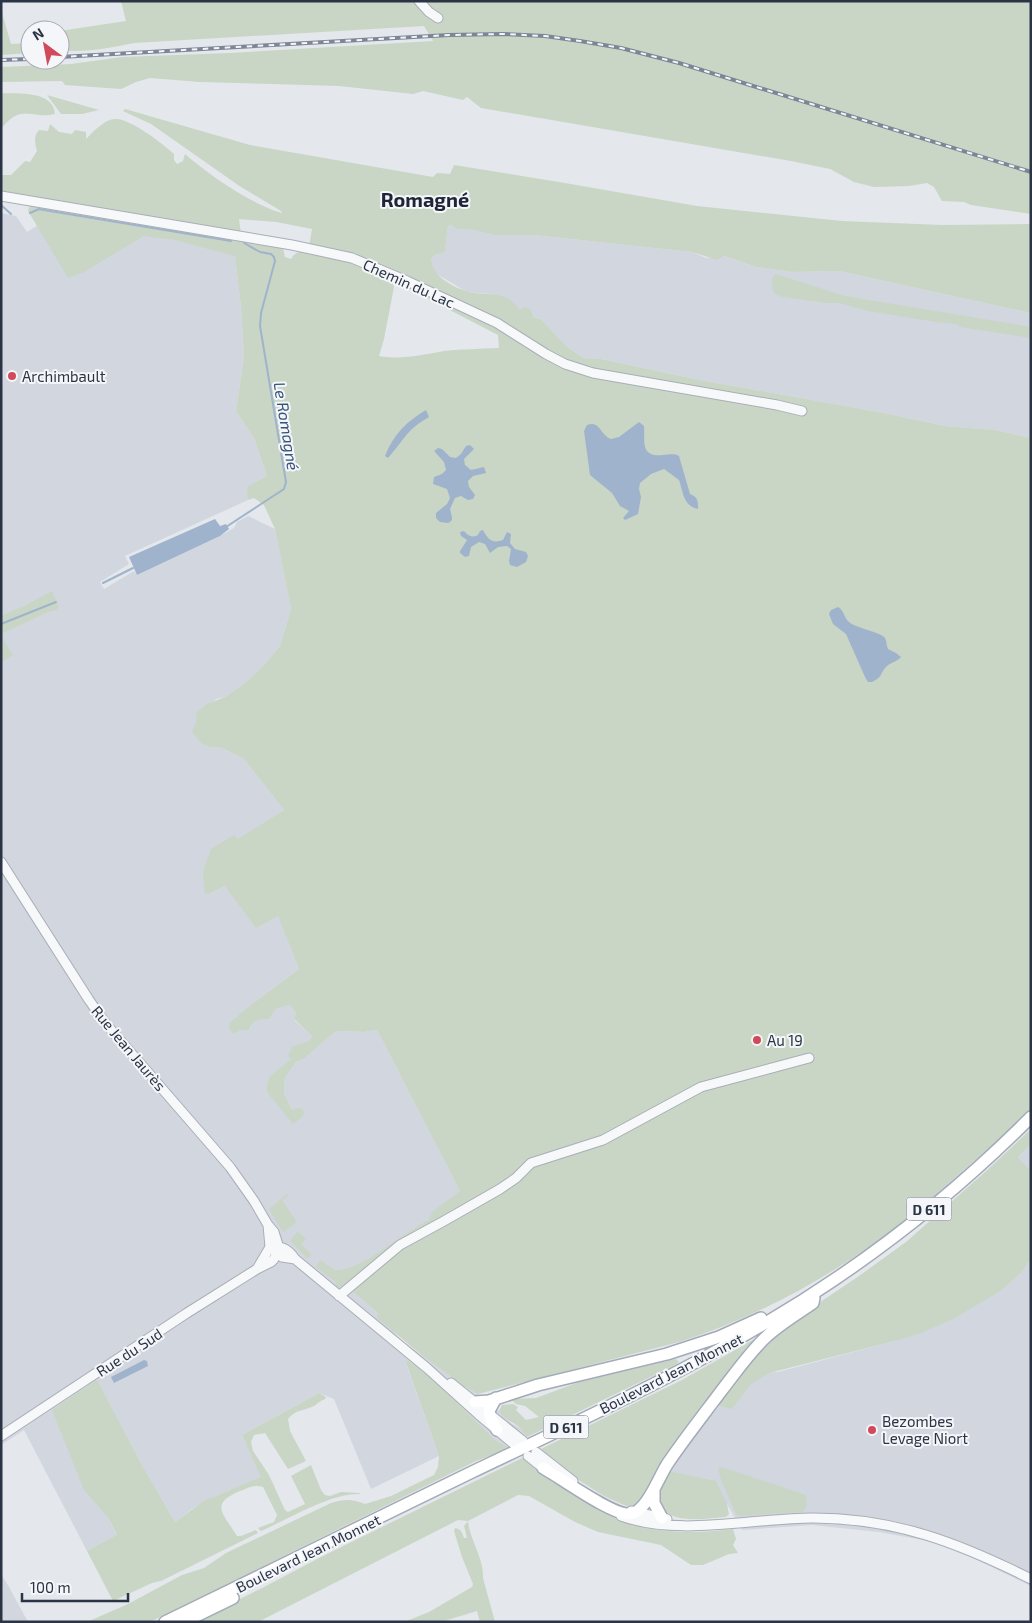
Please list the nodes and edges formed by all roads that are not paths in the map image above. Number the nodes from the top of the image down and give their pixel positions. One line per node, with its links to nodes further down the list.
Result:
1 (419, 1): 2 (street)
2 (438, 18)
3 (1, 196): 4 (street, Chemin du Lac)
4 (802, 411)
5 (1, 862): 9 (street, Rue Jean Jaurès)
6 (810, 1058): 11 (street)
7 (1031, 1117): 10 (main road, Boulevard Jean Monnet / D 611)
8 (1031, 1123): 10 (main road, Boulevard Jean Monnet / D 611)
9 (276, 1252): 11 (street, Rue Jean Jaurès); 17 (street, Rue du Sud)
10 (816, 1294): 13 (main road); 19 (main road); 23 (main road, Boulevard Jean Monnet / D 611); 25 (main road, Boulevard Jean Monnet / D 611)
11 (339, 1296): 12 (street, Rue Jean Jaurès)
12 (427, 1368): 14 (street, Rue Jean Jaurès); 16 (street, Rue Jean Jaurès)
13 (496, 1398): 14 (main road); 15 (main road)
14 (475, 1402): 15 (street, Rue Jean Jaurès)
15 (489, 1413): 16 (main road); 16 (street, Rue Jean Jaurès)
16 (497, 1430)
17 (1, 1436)
18 (543, 1468): 20 (main road); 20 (street); 22 (street)
19 (654, 1489): 20 (main road); 21 (main road)
20 (635, 1512): 21 (street)
21 (662, 1518): 22 (street)
22 (692, 1525): 24 (street)
23 (309, 1558): 26 (main road, Boulevard Jean Monnet / D 611); 27 (main road)
24 (1031, 1579)
25 (165, 1622)
26 (176, 1622)
27 (184, 1622)

